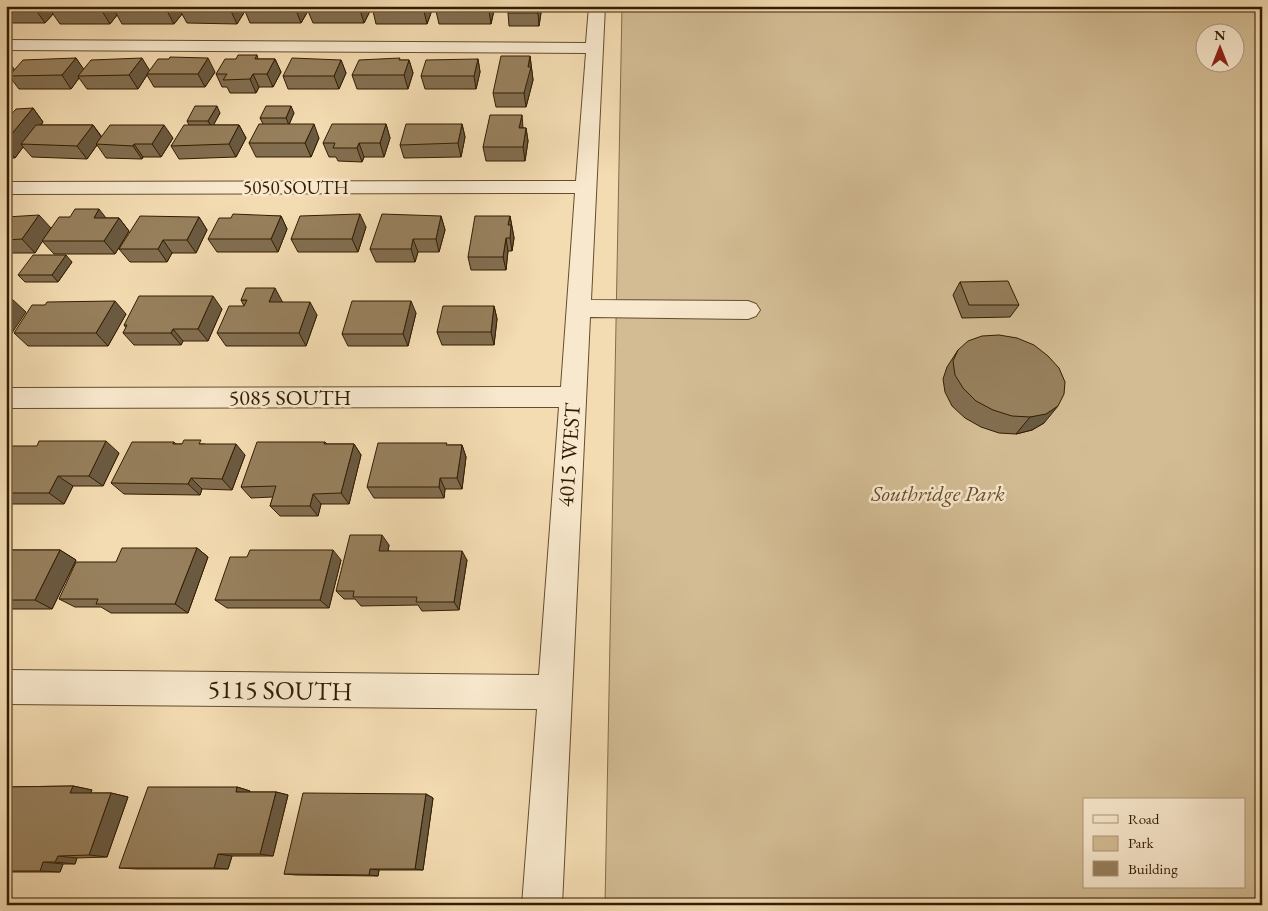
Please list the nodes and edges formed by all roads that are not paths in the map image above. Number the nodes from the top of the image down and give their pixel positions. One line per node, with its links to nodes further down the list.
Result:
1 (597, 6): 3 (street, 4015 WEST)
2 (6, 45): 3 (street)
3 (594, 48): 4 (street, 4015 WEST)
4 (586, 187): 5 (street, 5050 SOUTH); 6 (street, 4015 WEST)
5 (6, 188)
6 (579, 308): 7 (street); 8 (street, 4015 WEST)
7 (748, 310)
8 (573, 397): 9 (street, 5085 SOUTH); 11 (street, 4015 WEST)
9 (6, 398)
10 (6, 687): 11 (street, 5115 SOUTH)
11 (555, 692): 12 (street, 4015 WEST)
12 (542, 905)

